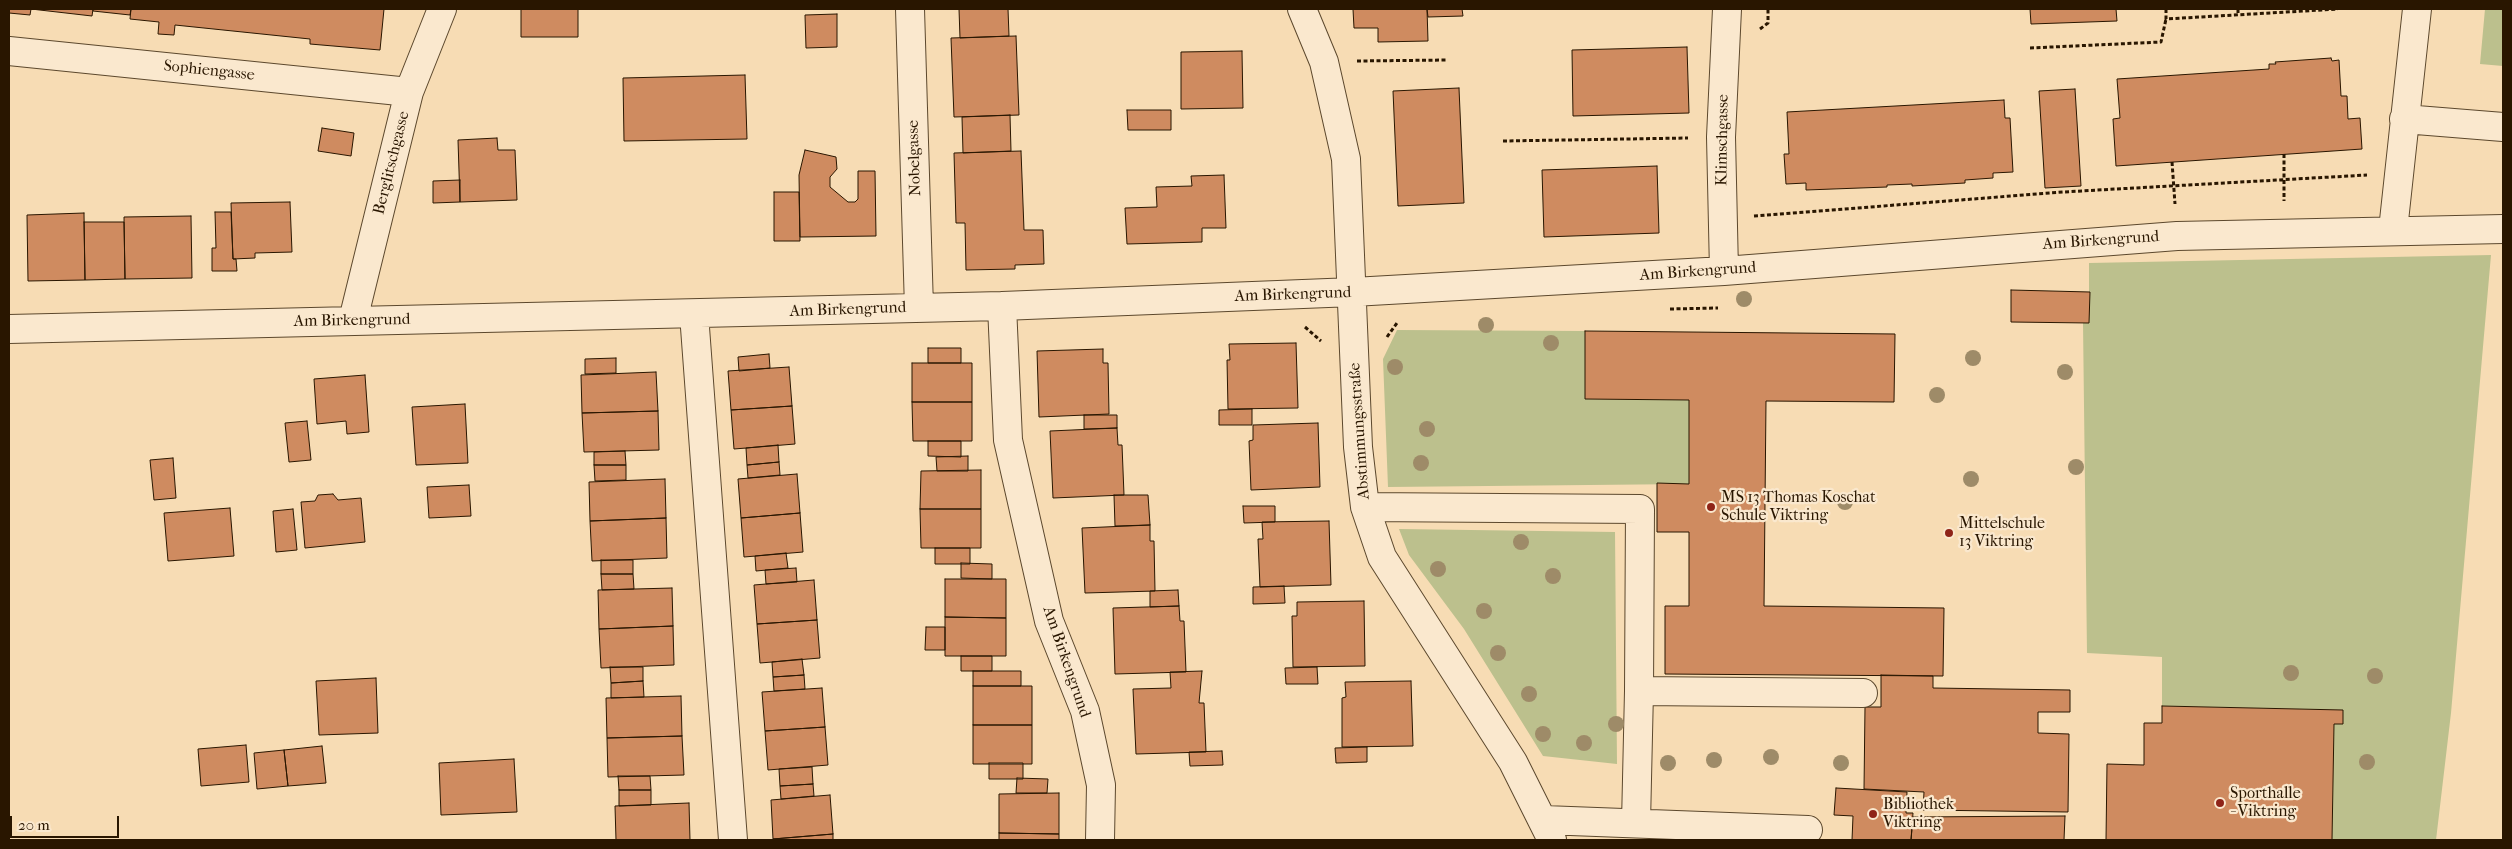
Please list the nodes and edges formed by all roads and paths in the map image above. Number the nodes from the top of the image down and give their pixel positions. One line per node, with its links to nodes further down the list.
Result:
1 (442, 9): 17 (street, Berglitschgasse)
2 (910, 9): 35 (street, Nobelgasse)
3 (1302, 9): 16 (street, Abstimmungsstraße)
4 (1727, 9): 20 (street, Klimschgasse)
5 (1768, 9): 12 (path)
6 (2166, 9): 11 (path)
7 (2238, 9): 10 (path)
8 (2338, 9): 10 (path)
9 (2417, 9): 18 (street)
10 (2238, 15): 11 (path)
11 (2166, 19): 13 (path)
12 (1754, 32)
13 (2030, 48)
14 (9, 50): 17 (street, Sophiengasse)
15 (1448, 60): 16 (path)
16 (1324, 62): 33 (street, Abstimmungsstraße)
17 (409, 92): 37 (street, Berglitschgasse)
18 (2404, 119): 19 (street); 24 (street)
19 (2503, 127)
20 (1721, 138): 21 (path); 32 (street, Klimschgasse)
21 (1503, 141)
22 (2284, 154): 25 (path)
23 (2172, 162): 26 (path)
24 (2397, 173): 25 (path); 29 (street)
25 (2285, 179): 26 (path); 30 (path)
26 (2174, 186): 27 (path); 31 (path)
27 (1747, 217)
28 (2503, 229): 29 (street, Am Birkengrund)
29 (2392, 230): 30 (street, Am Birkengrund)
30 (2284, 232): 31 (street, Am Birkengrund)
31 (2177, 236): 32 (street, Am Birkengrund)
32 (1724, 271): 33 (street, Am Birkengrund)
33 (1353, 292): 34 (street, Am Birkengrund); 39 (street, Abstimmungsstraße)
34 (1002, 306): 35 (street, Am Birkengrund); 46 (street, Am Birkengrund)
35 (919, 308): 36 (street, Am Birkengrund)
36 (694, 314): 37 (street, Am Birkengrund); 45 (street)
37 (353, 320): 38 (street, Am Birkengrund)
38 (9, 329)
39 (1365, 506): 40 (street); 43 (street, Abstimmungsstraße)
40 (1638, 691): 41 (street); 42 (street)
41 (1863, 693)
42 (1636, 823): 43 (street); 44 (street)
43 (1548, 830)
44 (1808, 830)
45 (732, 840)
46 (1100, 840)

